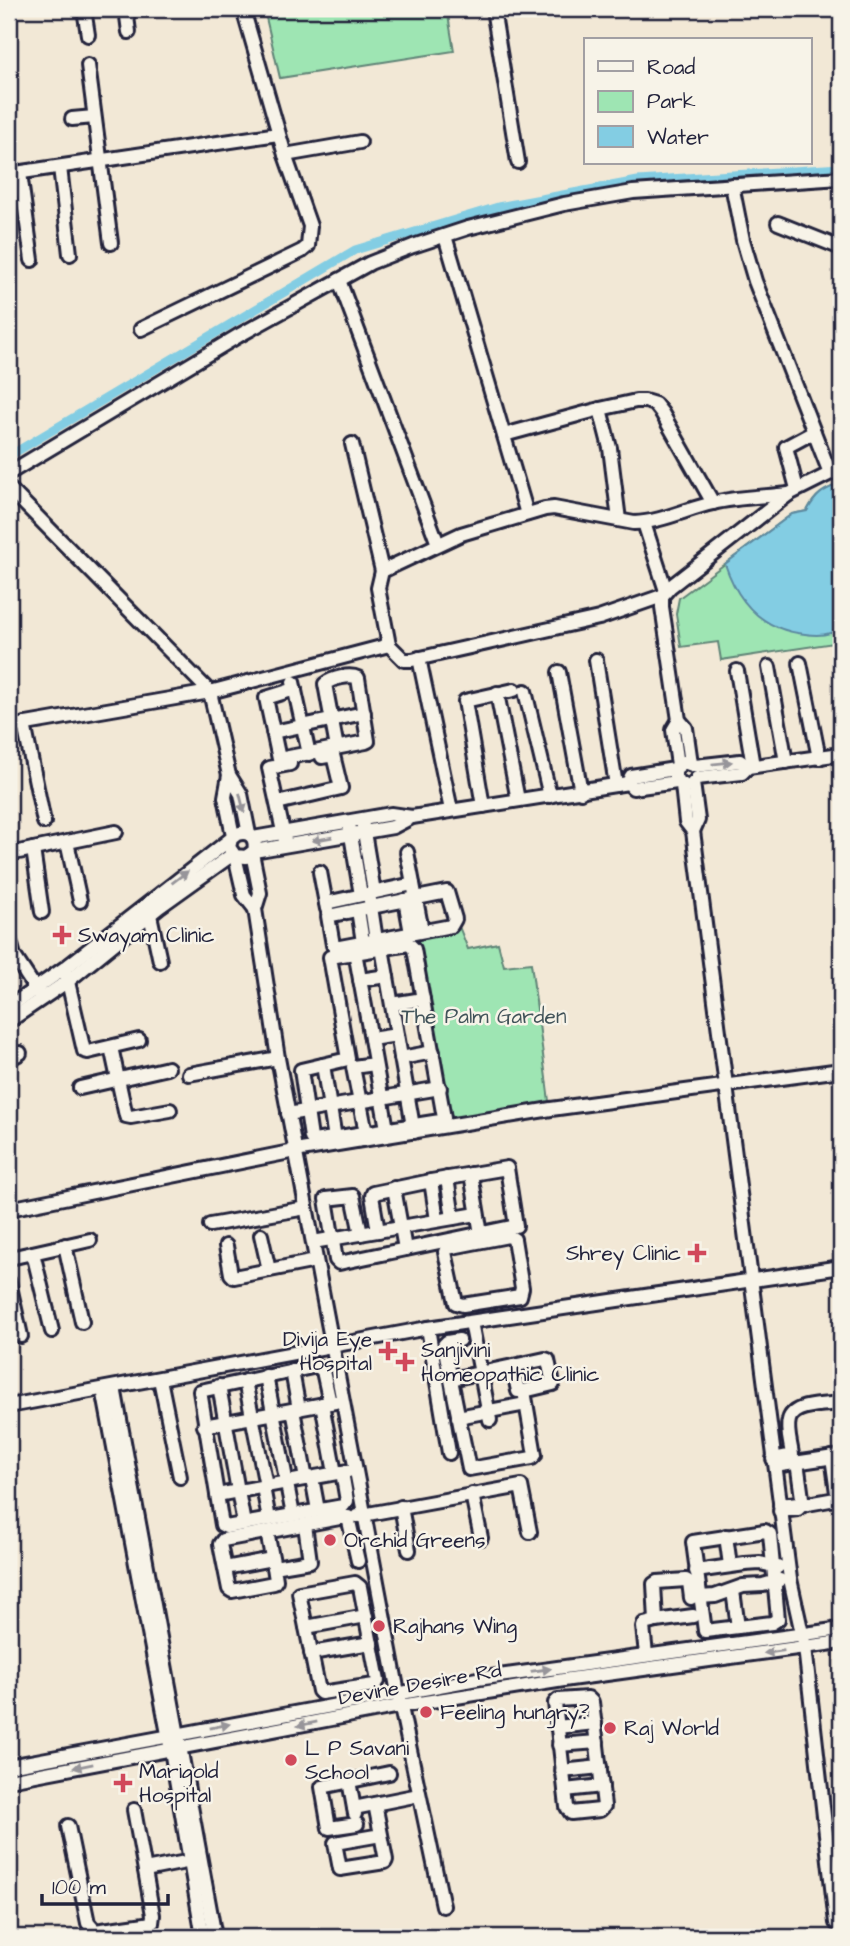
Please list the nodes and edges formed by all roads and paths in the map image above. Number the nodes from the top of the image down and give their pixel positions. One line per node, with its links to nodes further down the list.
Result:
1 (84, 9): 6 (street)
2 (126, 9): 5 (street)
3 (243, 9): 10 (street)
4 (493, 9): 14 (street)
5 (129, 32)
6 (88, 35)
7 (88, 65): 8 (street)
8 (94, 117): 9 (street); 13 (street)
9 (72, 119)
10 (278, 134): 12 (street); 13 (street)
11 (360, 142): 12 (street)
12 (285, 155): 26 (street)
13 (100, 161): 15 (street); 21 (street)
14 (518, 162)
15 (60, 167): 16 (street); 23 (street)
16 (15, 173): 24 (street)
17 (841, 178): 18 (street)
18 (732, 185): 20 (street); 28 (street)
19 (778, 223): 22 (street)
20 (445, 236): 25 (street); 29 (street)
21 (111, 243)
22 (841, 248)
23 (70, 254)
24 (32, 260)
25 (339, 280): 32 (street); 39 (street)
26 (141, 328)
27 (600, 409): 29 (street); 35 (street); 37 (street)
28 (814, 432): 31 (street); 34 (street)
29 (504, 435): 36 (street)
30 (352, 444): 40 (street)
31 (835, 471): 34 (street)
32 (9, 473)
33 (9, 488): 51 (street)
34 (793, 491): 35 (street); 41 (street)
35 (713, 503): 38 (street)
36 (527, 514): 37 (street); 39 (street)
37 (619, 520): 38 (street)
38 (644, 523): 41 (street)
39 (438, 544): 40 (street)
40 (382, 571): 42 (street)
41 (664, 594): 43 (street); 65 (street)
42 (389, 645): 43 (street); 47 (street)
43 (419, 658): 73 (street)
44 (596, 660): 67 (street)
45 (800, 663): 62 (street)
46 (769, 667): 63 (street)
47 (291, 671): 50 (street); 51 (street)
48 (737, 671): 64 (street)
49 (559, 672): 68 (street)
50 (295, 689): 56 (street); 58 (street)
51 (210, 692): 55 (street); 66 (street)
52 (497, 693): 69 (street); 70 (street); 72 (street)
53 (364, 713): 54 (street); 54 (street); 59 (street)
54 (332, 719): 56 (street); 59 (street)
55 (24, 724): 57 (street); 74 (street)
56 (303, 726): 58 (street); 60 (street)
57 (9, 727)
58 (273, 732): 60 (street)
59 (337, 748): 60 (street)
60 (309, 754)
61 (841, 754): 62 (street)
62 (819, 758): 63 (street)
63 (786, 762): 64 (street)
64 (751, 766): 65 (street)
65 (686, 774): 67 (street); 127 (street)
66 (229, 775): 78 (street); 81 (street, one-way to 81)
67 (622, 784): 68 (street)
68 (581, 792): 69 (street)
69 (550, 796): 70 (street)
70 (518, 800): 72 (street)
71 (277, 803): 71 (street); 79 (street)
72 (483, 806): 73 (street)
73 (451, 810): 75 (street)
74 (44, 822)
75 (363, 826): 76 (street); 86 (street)
76 (350, 828): 79 (street); 86 (street)
77 (116, 832): 80 (street)
78 (232, 838): 81 (street); 85 (street); 93 (street, one-way to 78)
79 (285, 840): 81 (street)
80 (67, 842): 82 (street); 91 (street)
81 (252, 844): 85 (street); 94 (street)
82 (33, 849): 84 (street); 96 (street)
83 (407, 852): 88 (street)
84 (9, 854)
85 (234, 855): 93 (street); 94 (street)
86 (363, 864): 89 (street)
87 (320, 872): 92 (street)
88 (413, 884): 89 (street); 90 (street)
89 (368, 894): 92 (street); 95 (street)
90 (411, 899): 95 (street); 98 (street); 98 (street)
91 (80, 901)
92 (326, 903): 97 (street)
93 (154, 906): 100 (street); 100 (street); 102 (street)
94 (255, 909): 118 (street)
95 (364, 909): 97 (street); 101 (street)
96 (42, 912)
97 (328, 916): 101 (street)
98 (416, 932): 101 (street)
99 (9, 937): 106 (street)
100 (108, 941): 103 (street)
101 (369, 945): 104 (street); 105 (street); 107 (street); 111 (street)
102 (160, 961)
103 (66, 974): 106 (street); 116 (street)
104 (387, 976): 105 (street); 108 (street)
105 (360, 980): 110 (street)
106 (39, 994): 109 (street); 112 (street)
107 (423, 999): 108 (street); 117 (street)
108 (392, 1003): 113 (street)
109 (9, 1007)
110 (365, 1007): 111 (street); 114 (street)
111 (340, 1011): 120 (street)
112 (9, 1020)
113 (397, 1035): 114 (street); 119 (street)
114 (371, 1039): 121 (street)
115 (139, 1040): 116 (street)
116 (111, 1047): 126 (street)
117 (433, 1052): 119 (street); 129 (street)
118 (278, 1058): 125 (street); 136 (street)
119 (401, 1058): 130 (street)
120 (351, 1063): 121 (street); 122 (street); 132 (street)
121 (375, 1064): 131 (street)
122 (323, 1065): 133 (street); 135 (street)
123 (168, 1068): 126 (street)
124 (841, 1070): 127 (street)
125 (188, 1074)
126 (118, 1079): 128 (street); 134 (street)
127 (726, 1086): 137 (street); 168 (street)
128 (80, 1088)
129 (440, 1088): 130 (street); 137 (street)
130 (407, 1093): 131 (street); 137 (street)
131 (382, 1098): 132 (street); 138 (street)
132 (360, 1101): 133 (street); 139 (street)
133 (330, 1107): 135 (street); 140 (street)
134 (170, 1110)
135 (307, 1111): 136 (street); 140 (street)
136 (288, 1114): 141 (street)
137 (414, 1128): 138 (street); 141 (street)
138 (387, 1129): 139 (street)
139 (366, 1133): 140 (street)
140 (335, 1138)
141 (295, 1152): 146 (street); 147 (street)
142 (471, 1174): 143 (street); 148 (street); 153 (street)
143 (447, 1178): 144 (street); 149 (street)
144 (431, 1181): 145 (street); 149 (street)
145 (394, 1188): 151 (street); 152 (street)
146 (306, 1208): 150 (street); 158 (street)
147 (9, 1209)
148 (477, 1214): 149 (street); 153 (street)
149 (445, 1219): 151 (street); 157 (street)
150 (210, 1225)
151 (401, 1227): 152 (street); 161 (street)
152 (368, 1232): 155 (street); 155 (street); 164 (street)
153 (481, 1234): 157 (street)
154 (261, 1235): 167 (street)
155 (332, 1239): 158 (street); 164 (street)
156 (90, 1240): 159 (street)
157 (448, 1241): 161 (street)
158 (313, 1242): 165 (street)
159 (65, 1245): 162 (street); 172 (street)
160 (226, 1246): 167 (street)
161 (405, 1249): 164 (street)
162 (33, 1253): 163 (street); 175 (street)
163 (9, 1257)
164 (369, 1257)
165 (316, 1261): 167 (street); 178 (street)
166 (841, 1267): 168 (street)
167 (270, 1270)
168 (751, 1280): 171 (street); 201 (street)
169 (9, 1282): 176 (street)
170 (520, 1296): 170 (street); 171 (street)
171 (523, 1313): 173 (street)
172 (82, 1322)
173 (471, 1322): 174 (street); 181 (street)
174 (428, 1328): 178 (street); 199 (street)
175 (52, 1331)
176 (21, 1336)
177 (459, 1340): 183 (street)
178 (332, 1346): 184 (street); 189 (street)
179 (513, 1366): 181 (street); 188 (street); 188 (street)
180 (292, 1371): 182 (street); 189 (street); 192 (street)
181 (481, 1373): 183 (street); 194 (street)
182 (266, 1376): 185 (street); 193 (street)
183 (451, 1378): 196 (street)
184 (160, 1379): 187 (street); 206 (street)
185 (245, 1381): 186 (street); 195 (street)
186 (219, 1386): 197 (street); 198 (street)
187 (108, 1388): 191 (street); 256 (street)
188 (525, 1397): 194 (street); 196 (street)
189 (331, 1403): 192 (street); 203 (street); 205 (street)
190 (841, 1403): 201 (street)
191 (9, 1406)
192 (296, 1409): 193 (street); 207 (street)
193 (273, 1414): 195 (street); 208 (street)
194 (489, 1416): 196 (street)
195 (253, 1417): 197 (street); 210 (street)
196 (458, 1417)
197 (226, 1422): 198 (street); 211 (street)
198 (204, 1426): 213 (street)
199 (449, 1453)
200 (837, 1457): 202 (street); 214 (street)
201 (774, 1462): 202 (street); 217 (street)
202 (797, 1462): 215 (street)
203 (355, 1469): 205 (street); 220 (street)
204 (517, 1469): 209 (street)
205 (338, 1473): 207 (street); 218 (street)
206 (180, 1477)
207 (309, 1478): 208 (street); 218 (street)
208 (287, 1482): 210 (street); 219 (street)
209 (521, 1486): 212 (street); 225 (street)
210 (264, 1487): 211 (street); 223 (street)
211 (238, 1491): 213 (street); 222 (street)
212 (472, 1494): 216 (street); 227 (street)
213 (218, 1495): 222 (street)
214 (840, 1499): 215 (street)
215 (802, 1505): 217 (street)
216 (401, 1507): 220 (street); 228 (street)
217 (780, 1508): 234 (street)
218 (318, 1510): 219 (street)
219 (293, 1515): 223 (street)
220 (364, 1515): 221 (street); 243 (street)
221 (349, 1518): 224 (street); 229 (street)
222 (244, 1524): 223 (street)
223 (268, 1525): 224 (street); 230 (street); 232 (street)
224 (305, 1525): 230 (street)
225 (530, 1532)
226 (726, 1536): 231 (street); 233 (street); 235 (street)
227 (481, 1538)
228 (408, 1550)
229 (358, 1561)
230 (273, 1563): 232 (street); 232 (street)
231 (730, 1565): 233 (street); 235 (street)
232 (225, 1568)
233 (696, 1571): 237 (street)
234 (789, 1572): 235 (street); 246 (street)
235 (774, 1574): 236 (street); 242 (street)
236 (733, 1591): 237 (street); 242 (street)
237 (699, 1597): 242 (street)
238 (366, 1616): 241 (street); 241 (street); 245 (street)
239 (693, 1616): 240 (street); 240 (street); 248 (street)
240 (656, 1621): 250 (street)
241 (306, 1627): 249 (street)
242 (738, 1627)
243 (385, 1628): 245 (street); 252 (street)
244 (841, 1629): 246 (street, Devine Desire Rd)
245 (370, 1637): 249 (street); 249 (street)
246 (804, 1641): 247 (street, Devine Desire Rd); 248 (street, Devine Desire Rd); 251 (street, Devine Desire Rd, one-way to 251); 278 (street)
247 (841, 1642)
248 (697, 1647): 250 (street, Devine Desire Rd)
249 (311, 1653)
250 (646, 1654): 252 (street, Devine Desire Rd, one-way to 250)
251 (570, 1679): 252 (street, Devine Desire Rd); 253 (street)
252 (399, 1699): 256 (street, Devine Desire Rd); 267 (street)
253 (573, 1699): 254 (street); 255 (street)
254 (595, 1723): 255 (street); 257 (street)
255 (557, 1727): 258 (street)
256 (174, 1742): 259 (street, Devine Desire Rd); 263 (street, Devine Desire Rd, one-way to 263); 275 (street)
257 (597, 1742): 258 (street); 260 (street)
258 (559, 1745): 261 (street)
259 (9, 1766)
260 (600, 1767): 261 (street); 265 (street)
261 (562, 1770): 266 (street)
262 (390, 1773): 264 (street)
263 (9, 1780)
264 (349, 1781): 269 (street); 271 (street)
265 (602, 1786): 266 (street); 266 (street)
266 (565, 1790)
267 (419, 1796): 268 (street); 277 (street)
268 (375, 1804): 269 (street); 273 (street)
269 (354, 1808): 271 (street)
270 (134, 1810): 276 (street)
271 (357, 1824): 274 (street)
272 (68, 1826): 276 (street)
273 (381, 1835): 274 (street); 274 (street)
274 (360, 1839)
275 (195, 1861): 276 (street); 279 (street); 280 (street)
276 (145, 1870)
277 (443, 1906)
278 (836, 1923)
279 (203, 1937)
280 (215, 1937)

